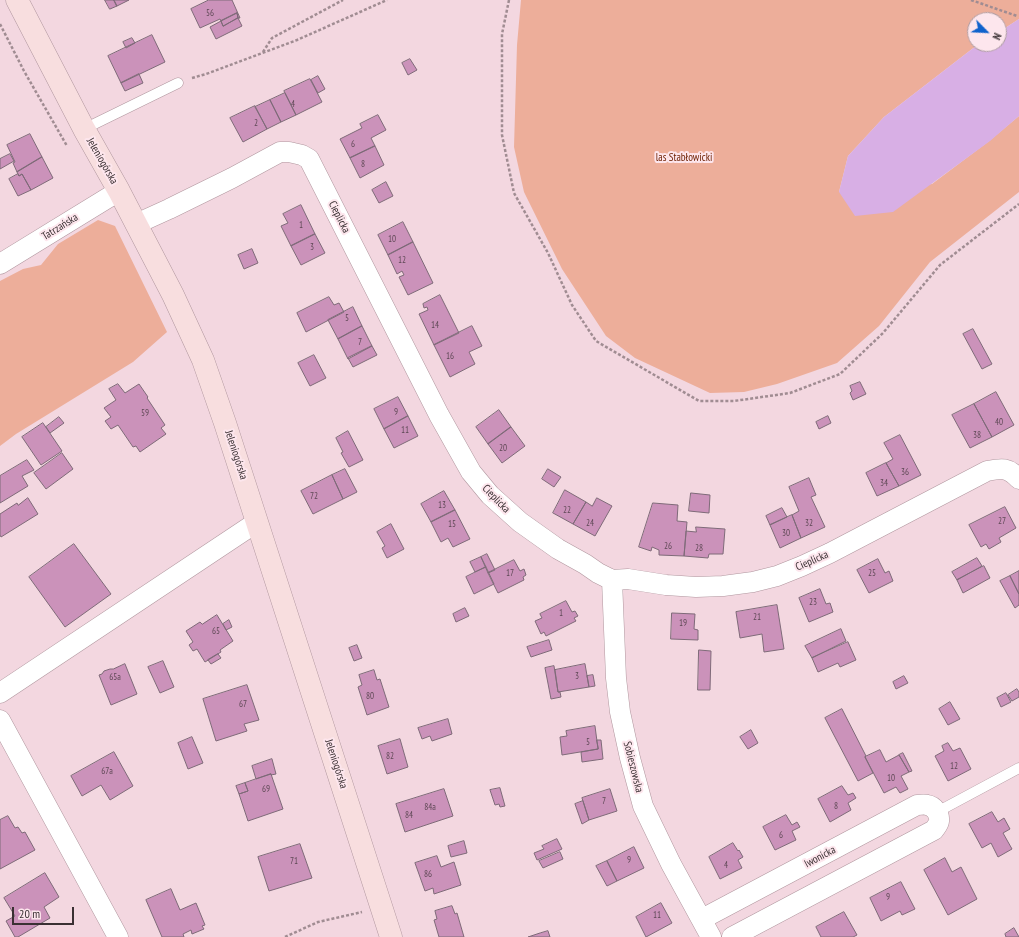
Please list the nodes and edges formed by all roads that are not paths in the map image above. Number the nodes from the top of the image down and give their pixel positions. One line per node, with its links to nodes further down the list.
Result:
1 (17, 0): 3 (street, Jeleniogórska)
2 (178, 82): 3 (lane)
3 (84, 128): 4 (street, Jeleniogórska)
4 (119, 191): 5 (street, Jeleniogórska); 6 (street, Tatrzańska)
5 (136, 224): 8 (street, Jeleniogórska); 9 (street, Cieplicka)
6 (0, 264)
7 (1019, 478): 9 (street, Cieplicka)
8 (257, 522): 10 (street); 16 (street, Jeleniogórska)
9 (612, 580): 14 (street, Sobieszowska)
10 (0, 693)
11 (0, 720): 15 (street)
12 (1019, 768): 13 (lane)
13 (937, 812): 14 (street, Iwonicka); 18 (street)
14 (702, 919): 17 (street, Sobieszowska)
15 (118, 937)
16 (391, 937)
17 (711, 937)
18 (732, 937)

